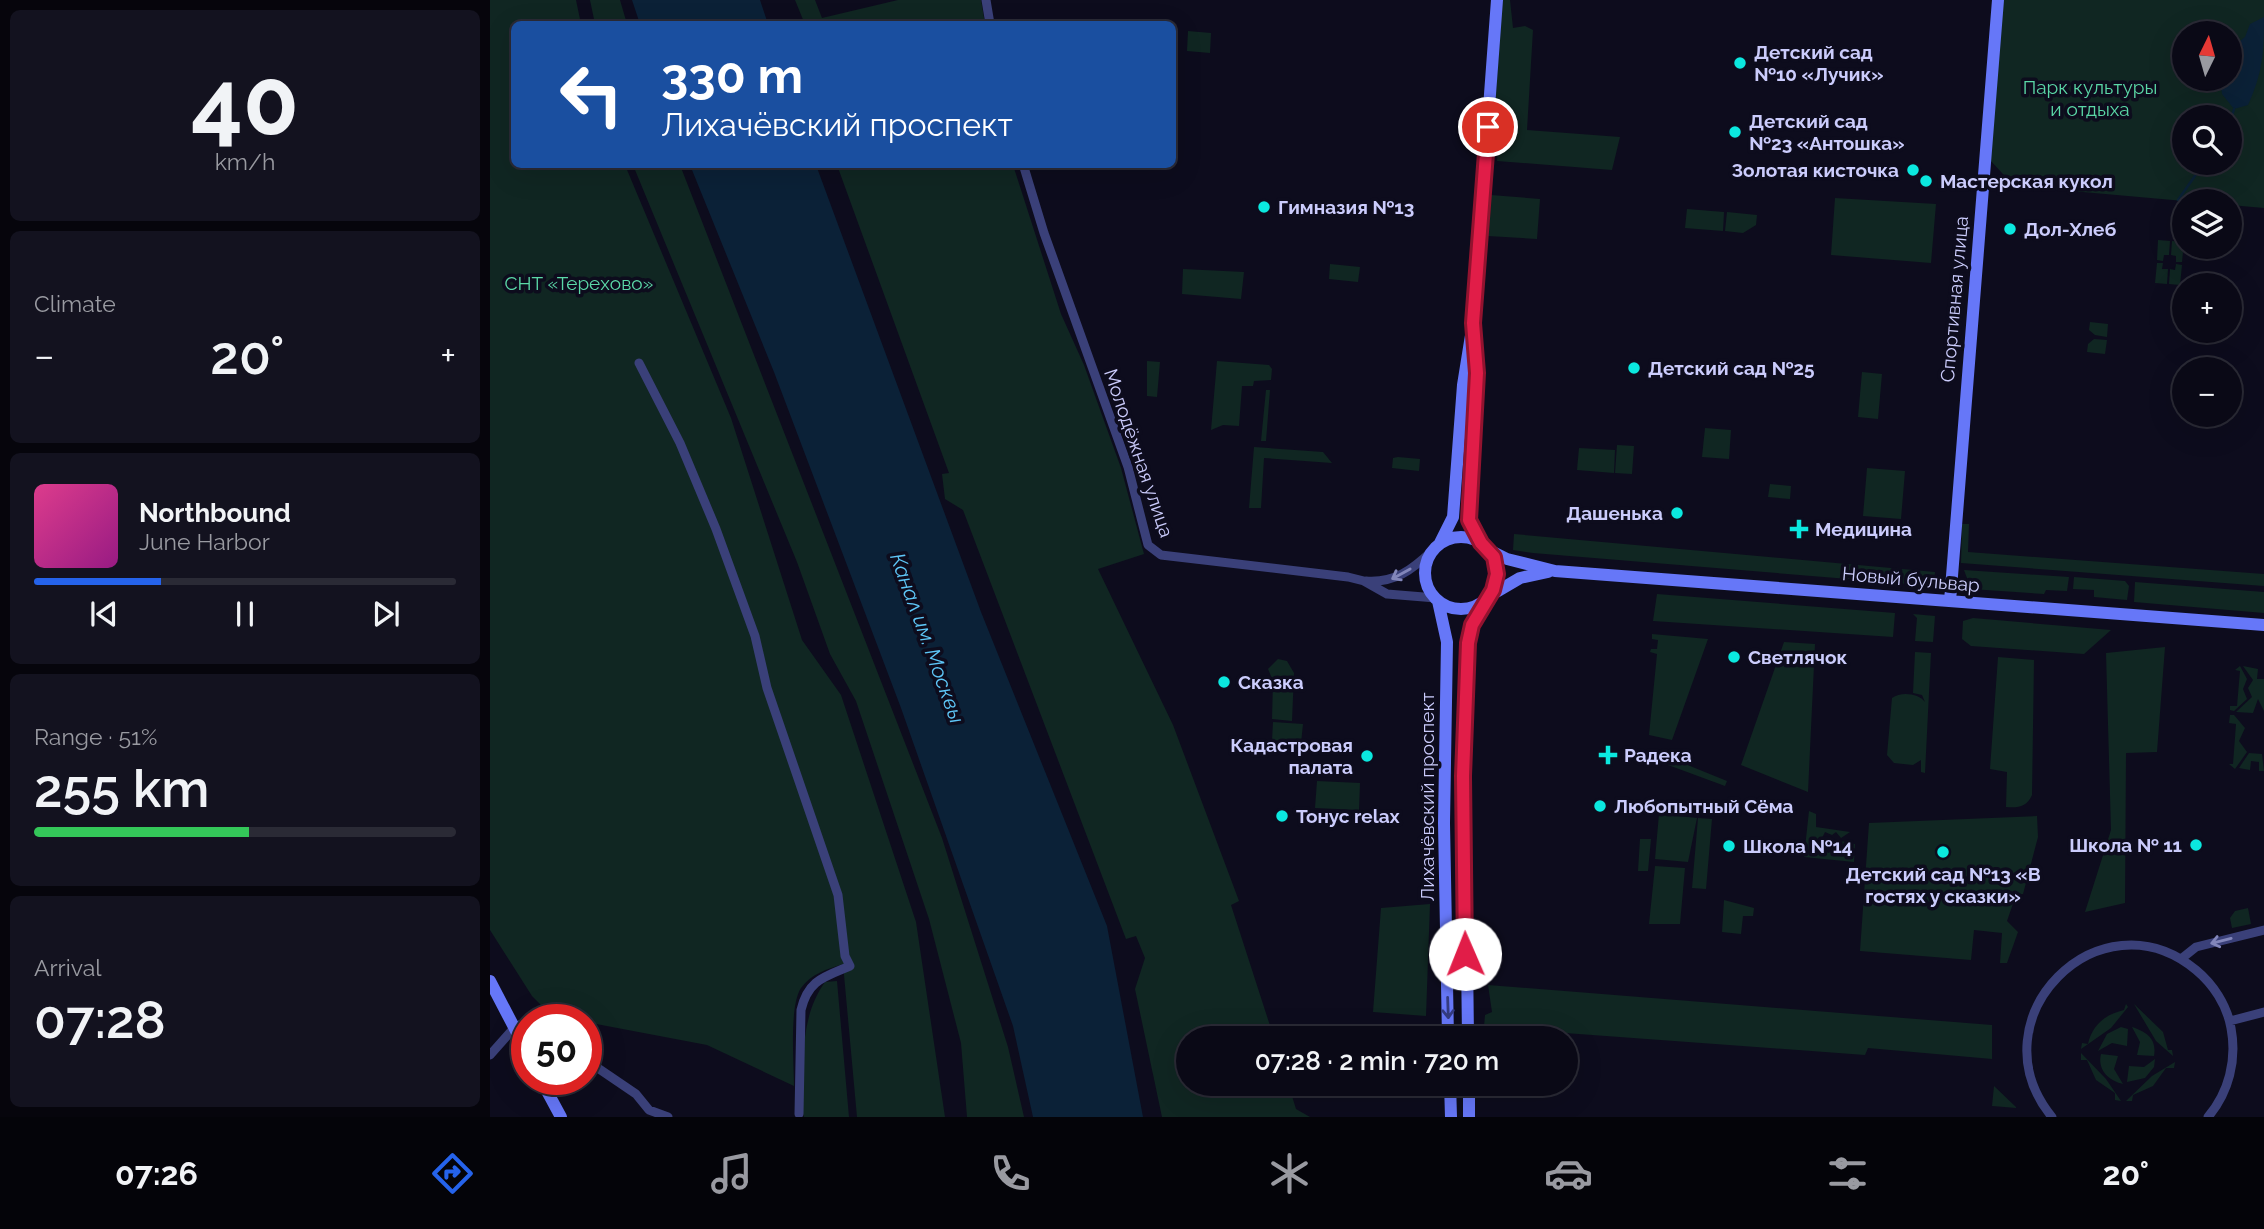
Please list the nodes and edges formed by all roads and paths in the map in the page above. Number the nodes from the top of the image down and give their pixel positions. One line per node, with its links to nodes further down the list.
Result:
1 (986, 0): 4 (street)
2 (1497, 0): 6 (main road)
3 (1998, 0): 14 (main road, Спортивная улица)
4 (990, 21)
5 (1024, 168): 11 (street, Молодёжная улица)
6 (1473, 323): 8 (main road, Лихачёвский проспект); 9 (main road, Лихачёвский проспект)
7 (639, 363): 30 (street)
8 (1485, 546): 9 (main road); 10 (main road, Новый бульвар); 13 (main road, Лихачёвский проспект)
9 (1436, 547): 11 (street, Молодёжная улица, one-way to 11); 12 (main road, Лихачёвский проспект)
10 (1555, 571): 13 (main road, Новый бульвар); 14 (main road, Новый бульвар)
11 (1364, 581): 12 (street, Молодёжная улица)
12 (1437, 599): 13 (main road); 22 (main road, Лихачёвский проспект, one-way to 22)
13 (1486, 599): 23 (main road, Лихачёвский проспект)
14 (1950, 601): 15 (main road, Новый бульвар)
15 (2264, 625)
16 (2264, 930): 17 (street, one-way to 17)
17 (2181, 960): 20 (street); 35 (street)
18 (490, 981): 21 (main road)
19 (2264, 1012): 20 (street)
20 (2230, 1021): 36 (street)
21 (511, 1022)
22 (1448, 1026)
23 (1468, 1026)
24 (511, 1031): 25 (street)
25 (490, 1055)
26 (602, 1073): 32 (street)
27 (550, 1096): 31 (main road)
28 (1450, 1096): 33 (main road)
29 (1469, 1096): 34 (main road)
30 (797, 1116)
31 (561, 1117)
32 (668, 1117)
33 (1451, 1117)
34 (1469, 1117)
35 (2052, 1117)
36 (2207, 1117)

